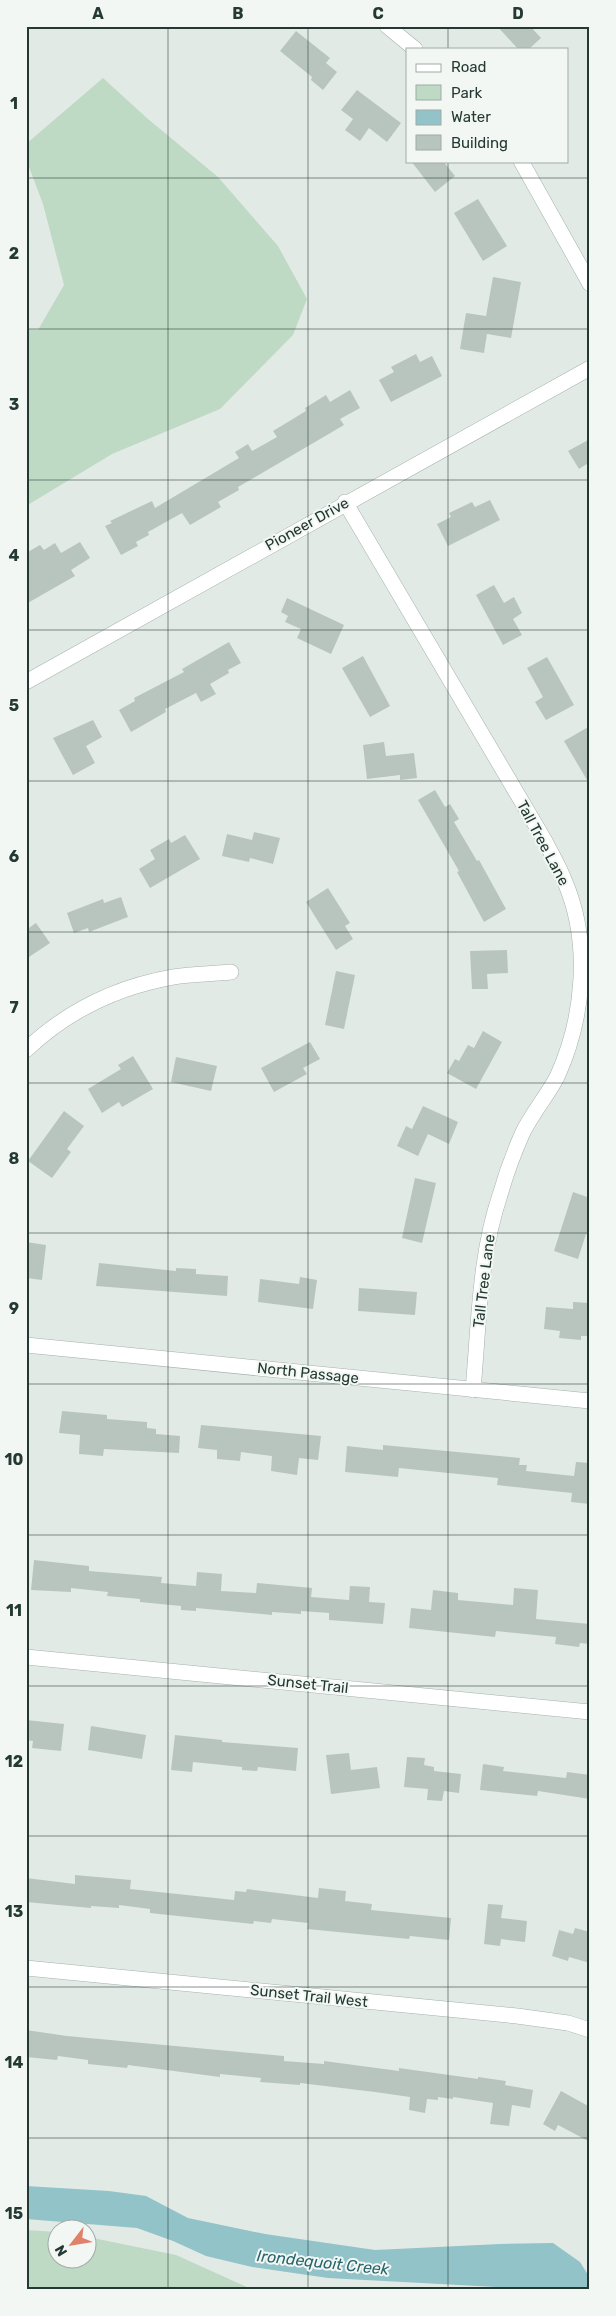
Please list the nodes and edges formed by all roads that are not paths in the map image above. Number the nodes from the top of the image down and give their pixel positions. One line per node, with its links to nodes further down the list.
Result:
1 (387, 26): 2 (street)
2 (414, 48)
3 (522, 162): 4 (street)
4 (590, 284)
5 (590, 368): 6 (street, Pioneer Drive)
6 (345, 502): 7 (street, Pioneer Drive); 11 (street, Tall Tree Lane)
7 (26, 682)
8 (231, 972): 9 (street)
9 (26, 1050)
10 (26, 1345): 11 (street, North Passage)
11 (473, 1390): 12 (street, North Passage)
12 (590, 1401)
13 (26, 1657): 14 (street, Sunset Trail)
14 (590, 1712)
15 (26, 1968): 16 (street, Sunset Trail West)
16 (590, 2030)

